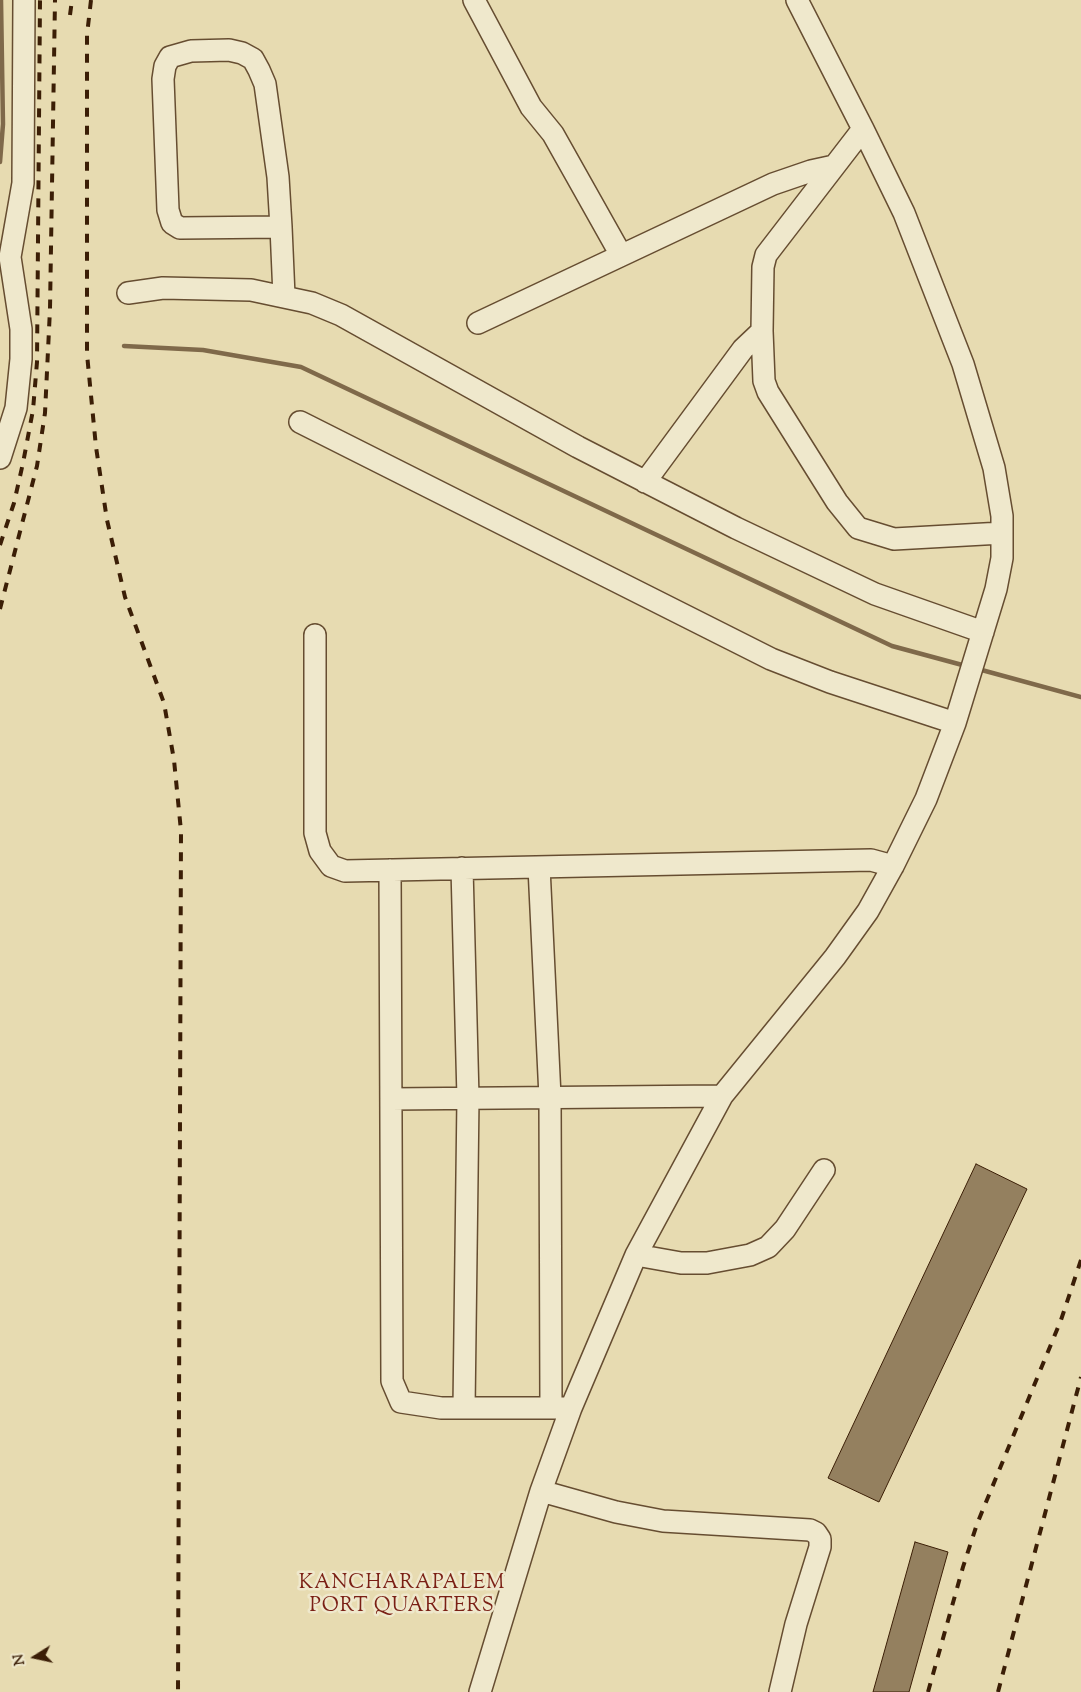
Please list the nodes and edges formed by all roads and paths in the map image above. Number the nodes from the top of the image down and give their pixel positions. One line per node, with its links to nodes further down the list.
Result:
1 (24, 0): 10 (street)
2 (474, 0): 7 (street)
3 (796, 0): 4 (street)
4 (863, 129): 5 (street); 16 (street)
5 (834, 166): 7 (street); 12 (street)
6 (281, 227): 6 (street); 9 (street)
7 (621, 255): 11 (street)
8 (128, 293): 9 (street)
9 (284, 296): 15 (street)
10 (13, 318): 14 (street)
11 (478, 323)
12 (762, 331): 15 (street); 16 (street)
13 (300, 422): 19 (street)
14 (0, 458)
15 (645, 482): 18 (street)
16 (1002, 532): 18 (street)
17 (316, 635): 23 (street)
18 (981, 639): 19 (street)
19 (955, 724): 20 (street)
20 (893, 866): 21 (street); 24 (street)
21 (539, 867): 22 (street); 25 (street)
22 (462, 868): 23 (street); 26 (street)
23 (390, 870): 27 (street)
24 (722, 1096): 25 (street); 29 (street)
25 (550, 1097): 26 (street); 31 (street)
26 (468, 1098): 27 (street); 30 (street)
27 (391, 1099): 30 (street)
28 (824, 1170): 29 (street)
29 (636, 1255): 31 (street)
30 (464, 1408): 31 (street)
31 (561, 1408): 32 (street)
32 (541, 1491): 33 (street); 34 (street)
33 (480, 1692)
34 (780, 1692)

